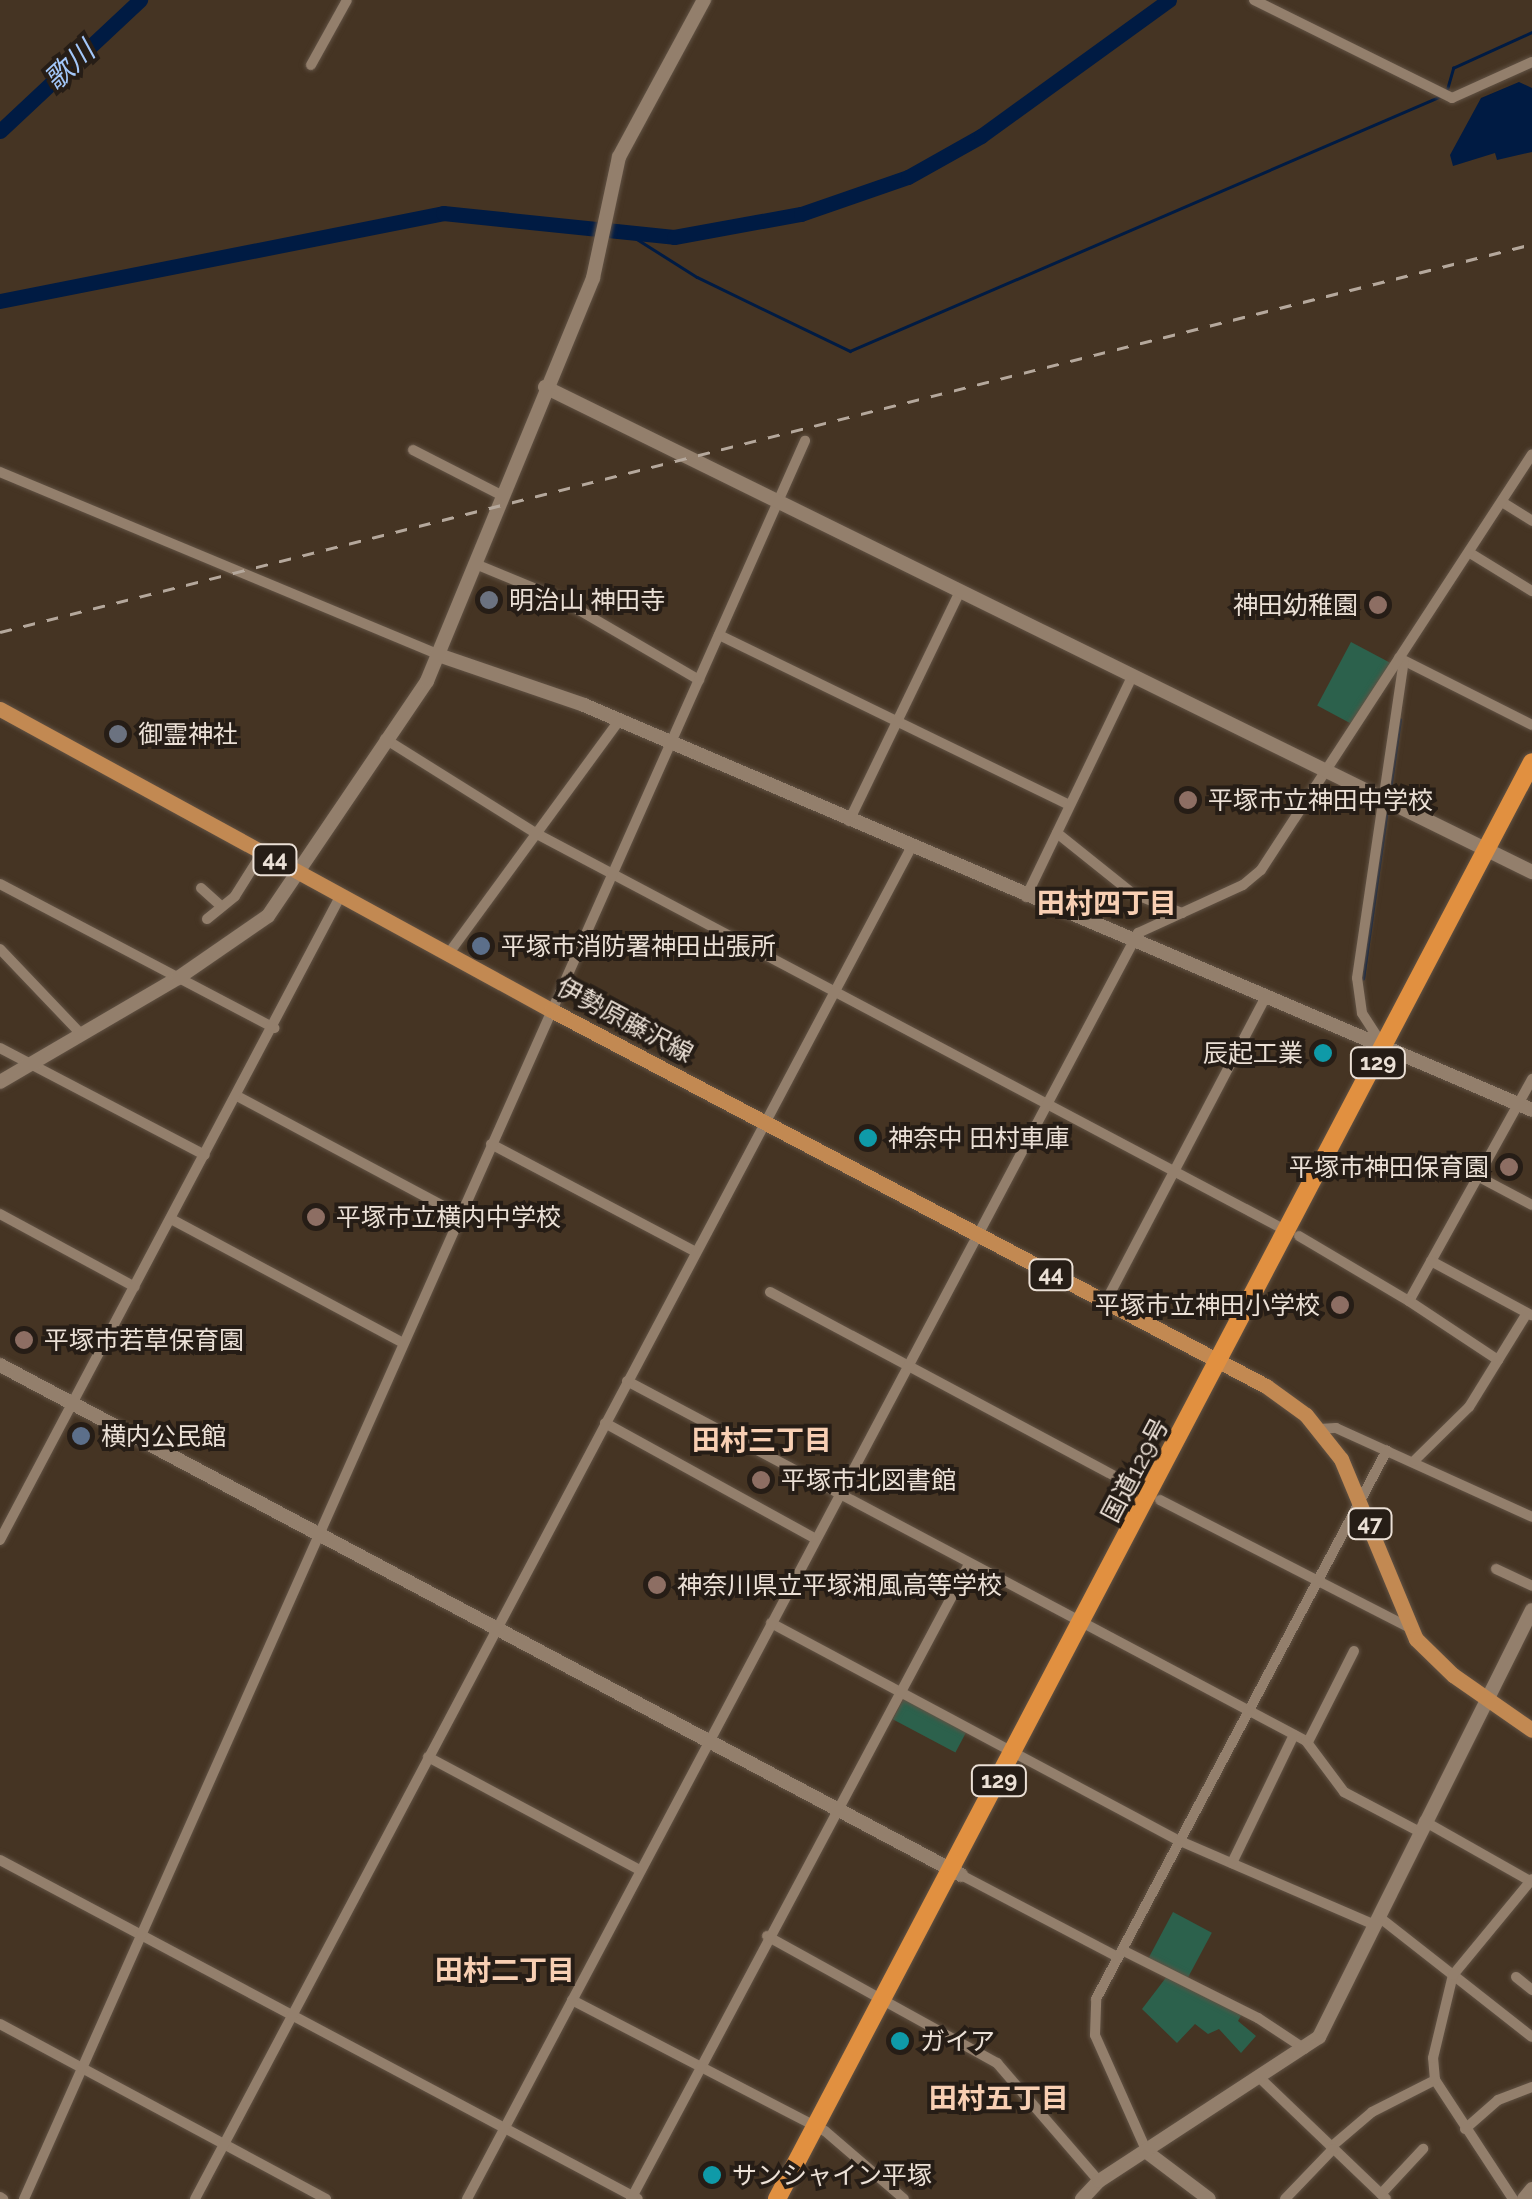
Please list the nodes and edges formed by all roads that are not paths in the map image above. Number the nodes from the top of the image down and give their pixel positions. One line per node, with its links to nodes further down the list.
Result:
1 (347, 0): 5 (street)
2 (704, 0): 6 (street)
3 (1254, 0): 4 (street)
4 (1532, 62)
5 (310, 65)
6 (545, 388): 11 (street); 12 (street)
7 (805, 442): 12 (street)
8 (412, 450): 11 (street)
9 (1532, 454): 13 (street)
10 (0, 472): 20 (street)
11 (503, 496): 16 (street)
12 (778, 502): 17 (street); 19 (street)
13 (1502, 502): 14 (street); 15 (street)
14 (1532, 521)
15 (1470, 553): 18 (street); 21 (street)
16 (478, 565): 20 (street); 23 (street)
17 (960, 591): 22 (street); 26 (street)
18 (1532, 591)
19 (719, 635): 23 (street); 26 (street)
20 (441, 656): 25 (street); 28 (street)
21 (1401, 659): 27 (street); 31 (street); 33 (street)
22 (1133, 675): 31 (street); 34 (street)
23 (699, 680): 29 (street)
24 (2, 715): 39 (main road, 伊勢原藤沢線 / 44)
25 (619, 721): 29 (street); 37 (street)
26 (895, 722): 34 (street); 35 (street)
27 (1532, 725)
28 (385, 740): 37 (street); 43 (street)
29 (669, 746): 35 (street); 42 (street)
30 (1532, 762): 40 (highway, 国道129号 / 129)
31 (1326, 771): 33 (street); 49 (street)
32 (1532, 786): 40 (highway, 国道129号 / 129)
33 (1384, 799): 40 (street); 61 (street)
34 (1069, 806): 36 (street)
35 (849, 821): 38 (street)
36 (1057, 833): 47 (street); 49 (street)
37 (537, 834): 42 (street); 53 (street)
38 (911, 848): 47 (street); 55 (street)
39 (262, 853): 43 (main road, 伊勢原藤沢線 / 44); 48 (street)
40 (1495, 853): 41 (street); 61 (highway, 国道129号 / 129)
41 (1532, 872)
42 (612, 873): 55 (street); 57 (street)
43 (298, 874): 46 (main road, 伊勢原藤沢線 / 44); 54 (street)
44 (0, 884): 54 (street)
45 (200, 888): 48 (street)
46 (341, 895): 53 (main road, 伊勢原藤沢線 / 44); 58 (street)
47 (1026, 897): 51 (street)
48 (222, 906): 50 (street)
49 (1182, 913): 51 (street)
50 (207, 919)
51 (1133, 944): 56 (street); 67 (street)
52 (0, 949): 59 (street)
53 (449, 953): 57 (main road, 伊勢原藤沢線 / 44)
54 (178, 978): 58 (street); 59 (street)
55 (835, 990): 67 (street); 69 (street)
56 (1264, 1000): 61 (street); 72 (street)
57 (551, 1010): 69 (main road, 伊勢原藤沢線 / 44); 70 (street)
58 (274, 1028): 65 (street)
59 (82, 1034): 62 (street)
60 (0, 1048): 62 (street)
61 (1391, 1051): 66 (street); 78 (highway, 国道129号 / 129)
62 (32, 1064): 64 (street); 71 (street)
63 (1532, 1078): 66 (street)
64 (0, 1082)
65 (238, 1096): 71 (street); 76 (street)
66 (1516, 1103): 68 (street); 73 (street)
67 (1048, 1104): 72 (street); 79 (street)
68 (1532, 1110)
69 (766, 1124): 79 (main road, 伊勢原藤沢線 / 44); 80 (street)
70 (492, 1144): 76 (street); 80 (street)
71 (206, 1155): 77 (street)
72 (1174, 1170): 78 (street); 85 (street)
73 (1479, 1177): 74 (street); 81 (street)
74 (1532, 1205)
75 (0, 1214): 82 (street)
76 (460, 1215): 87 (street)
77 (170, 1219): 82 (street); 87 (street)
78 (1294, 1235): 84 (street); 90 (highway, 国道129号 / 129)
79 (977, 1236): 85 (main road, 伊勢原藤沢線 / 44); 91 (street)
80 (696, 1252): 92 (street)
81 (1431, 1261): 84 (street); 86 (street)
82 (135, 1287): 93 (street)
83 (770, 1292): 91 (street)
84 (1409, 1301): 88 (street)
85 (1105, 1303): 90 (main road, 伊勢原藤沢線 / 44)
86 (1530, 1314): 88 (street)
87 (403, 1342): 103 (street)
88 (1498, 1360): 97 (street)
89 (0, 1365): 93 (street)
90 (1225, 1365): 95 (main road, 47); 99 (highway, 国道129号 / 129)
91 (909, 1366): 98 (street); 99 (street)
92 (627, 1381): 94 (street); 98 (street)
93 (73, 1404): 102 (street); 103 (street)
94 (605, 1423): 104 (street); 111 (street)
95 (1320, 1429): 96 (street); 100 (main road, 47)
96 (1386, 1450): 97 (street); 100 (street)
97 (1414, 1461): 101 (street)
98 (839, 1497): 104 (street); 105 (street)
99 (1155, 1498): 107 (street); 112 (highway, 国道129号 / 129)
100 (1362, 1500): 107 (street); 113 (main road, 47)
101 (1532, 1517)
102 (2, 1533)
103 (319, 1534): 111 (street); 133 (street)
104 (816, 1539): 110 (street)
105 (968, 1564): 112 (street); 115 (street)
106 (1496, 1569): 108 (street)
107 (1317, 1584): 113 (street); 117 (street)
108 (1532, 1586)
109 (1532, 1610): 116 (street)
110 (771, 1623): 115 (street); 120 (street)
111 (499, 1627): 120 (street); 123 (street)
112 (1086, 1627): 117 (street); 122 (highway, 国道129号 / 129)
113 (1408, 1627): 116 (main road, 47)
114 (1354, 1651): 121 (street)
115 (901, 1692): 122 (street); 124 (street)
116 (1486, 1698): 118 (main road, 47); 125 (street)
117 (1249, 1713): 119 (street); 126 (street)
118 (1532, 1730)
119 (1294, 1735): 121 (street); 128 (street)
120 (709, 1738): 124 (street); 129 (street)
121 (1308, 1742): 125 (street)
122 (1018, 1755): 126 (street); 130 (highway, 国道129号 / 129)
123 (428, 1757): 129 (street); 141 (street)
124 (837, 1807): 130 (street); 134 (street)
125 (1420, 1826): 131 (street); 132 (street)
126 (1180, 1841): 128 (street); 135 (street)
127 (0, 1860): 133 (street)
128 (1232, 1863): 132 (street)
129 (640, 1870): 139 (street)
130 (956, 1872): 135 (street); 140 (highway, 国道129号 / 129)
131 (1532, 1880): 136 (street)
132 (1377, 1921): 136 (street); 144 (street)
133 (141, 1934): 141 (street); 146 (street)
134 (767, 1936): 140 (street); 145 (street)
135 (1120, 1954): 144 (street); 156 (street)
136 (1455, 1976): 143 (street); 148 (street)
137 (1516, 1977): 138 (street)
138 (1532, 1990)
139 (572, 2000): 145 (street); 150 (street)
140 (888, 2001): 151 (highway, 国道129号 / 129); 158 (street)
141 (292, 2015): 150 (street); 153 (street)
142 (0, 2024): 146 (street)
143 (1532, 2037)
144 (1305, 2049): 147 (street)
145 (700, 2065): 151 (street); 160 (street)
146 (82, 2068): 153 (street); 161 (street)
147 (1260, 2079): 154 (street); 156 (street)
148 (1435, 2080): 152 (street); 154 (street)
149 (1532, 2087): 152 (street)
150 (505, 2128): 160 (street); 164 (street)
151 (820, 2128): 165 (highway, 国道129号 / 129); 166 (highway, 国道129号 / 129); 167 (street)
152 (1466, 2128): 170 (street)
153 (224, 2144): 162 (street); 163 (street)
154 (1332, 2148): 159 (street); 169 (street)
155 (1423, 2149): 159 (street)
156 (1148, 2153): 158 (street); 168 (street)
157 (1532, 2189): 171 (street)
158 (1093, 2192)
159 (1383, 2196)
160 (633, 2198)
161 (24, 2199)
162 (196, 2199)
163 (326, 2199)
164 (467, 2199)
165 (777, 2199)
166 (788, 2199)
167 (904, 2199)
168 (1208, 2199)
169 (1285, 2199)
170 (1513, 2199)
171 (1524, 2199)

